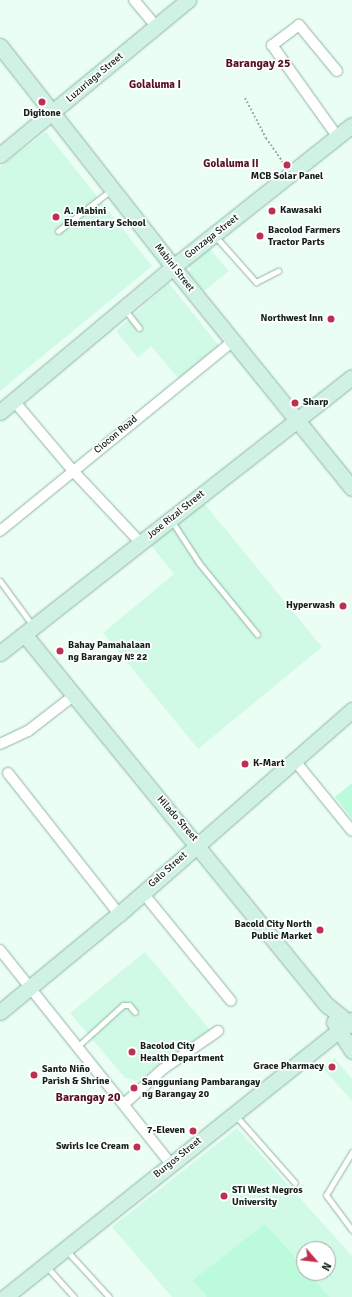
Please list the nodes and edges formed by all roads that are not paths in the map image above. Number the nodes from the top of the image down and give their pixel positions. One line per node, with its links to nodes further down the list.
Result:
1 (134, 0): 3 (street)
2 (188, 0): 3 (street, Luzuriaga Street)
3 (156, 26): 6 (street, Luzuriaga Street)
4 (0, 46): 6 (street, Mabini Street)
5 (336, 71): 8 (street)
6 (53, 114): 9 (street, Luzuriaga Street); 10 (street, Mabini Street)
7 (352, 124): 8 (street, Gonzaga Street)
8 (337, 136): 12 (street, Gonzaga Street)
9 (0, 155)
10 (113, 188): 11 (lane); 13 (street, Mabini Street)
11 (58, 231)
12 (215, 236): 13 (street, Gonzaga Street); 14 (lane)
13 (173, 267): 15 (street, Gonzaga Street); 17 (street, Mabini Street)
14 (278, 271)
15 (124, 309): 16 (lane); 19 (street, Gonzaga Street)
16 (139, 328)
17 (233, 341): 21 (street, Mabini Street); 22 (street, Ciocon Road)
18 (352, 377): 21 (street, Jose Rizal Street)
19 (14, 400): 20 (street, Gonzaga Street); 22 (street)
20 (0, 412)
21 (295, 420): 23 (street, Mabini Street); 24 (street, Jose Rizal Street)
22 (74, 472): 25 (street, Ciocon Road); 26 (street)
23 (352, 488)
24 (171, 520): 26 (street, Jose Rizal Street); 29 (lane)
25 (0, 531)
26 (141, 543): 28 (street, Jose Rizal Street)
27 (0, 581): 28 (lane)
28 (29, 631): 30 (street, Jose Rizal Street); 31 (street, Hilado Street)
29 (257, 634)
30 (0, 653)
31 (72, 698): 33 (street); 37 (street, Hilado Street)
32 (352, 710): 34 (street, Galo Street)
33 (0, 744)
34 (295, 761): 36 (street); 37 (street, Galo Street)
35 (8, 773): 39 (street)
36 (352, 831)
37 (198, 843): 38 (street, Galo Street); 43 (street, Hilado Street)
38 (143, 893): 39 (street, Galo Street); 42 (street)
39 (119, 914): 41 (street, Galo Street)
40 (0, 950): 41 (street)
41 (29, 985): 44 (street, Galo Street); 49 (street)
42 (231, 1001)
43 (328, 1005): 46 (street, Hilado Street); 48 (street, Hilado Street)
44 (0, 1012)
45 (135, 1012): 49 (lane)
46 (351, 1022): 48 (street, Burgos Street)
47 (218, 1031): 51 (street)
48 (338, 1031): 50 (street, Hilado Street); 52 (street, Burgos Street)
49 (78, 1046): 51 (street)
50 (352, 1051)
51 (124, 1104): 54 (street)
52 (234, 1114): 54 (street, Burgos Street); 55 (lane)
53 (352, 1152): 56 (lane)
54 (171, 1164): 57 (street, Burgos Street)
55 (295, 1183)
56 (352, 1230)
57 (65, 1249): 58 (street, Burgos Street); 61 (lane)
58 (45, 1265): 59 (street, Burgos Street); 60 (lane)
59 (5, 1297)
60 (74, 1297)
61 (109, 1297)

